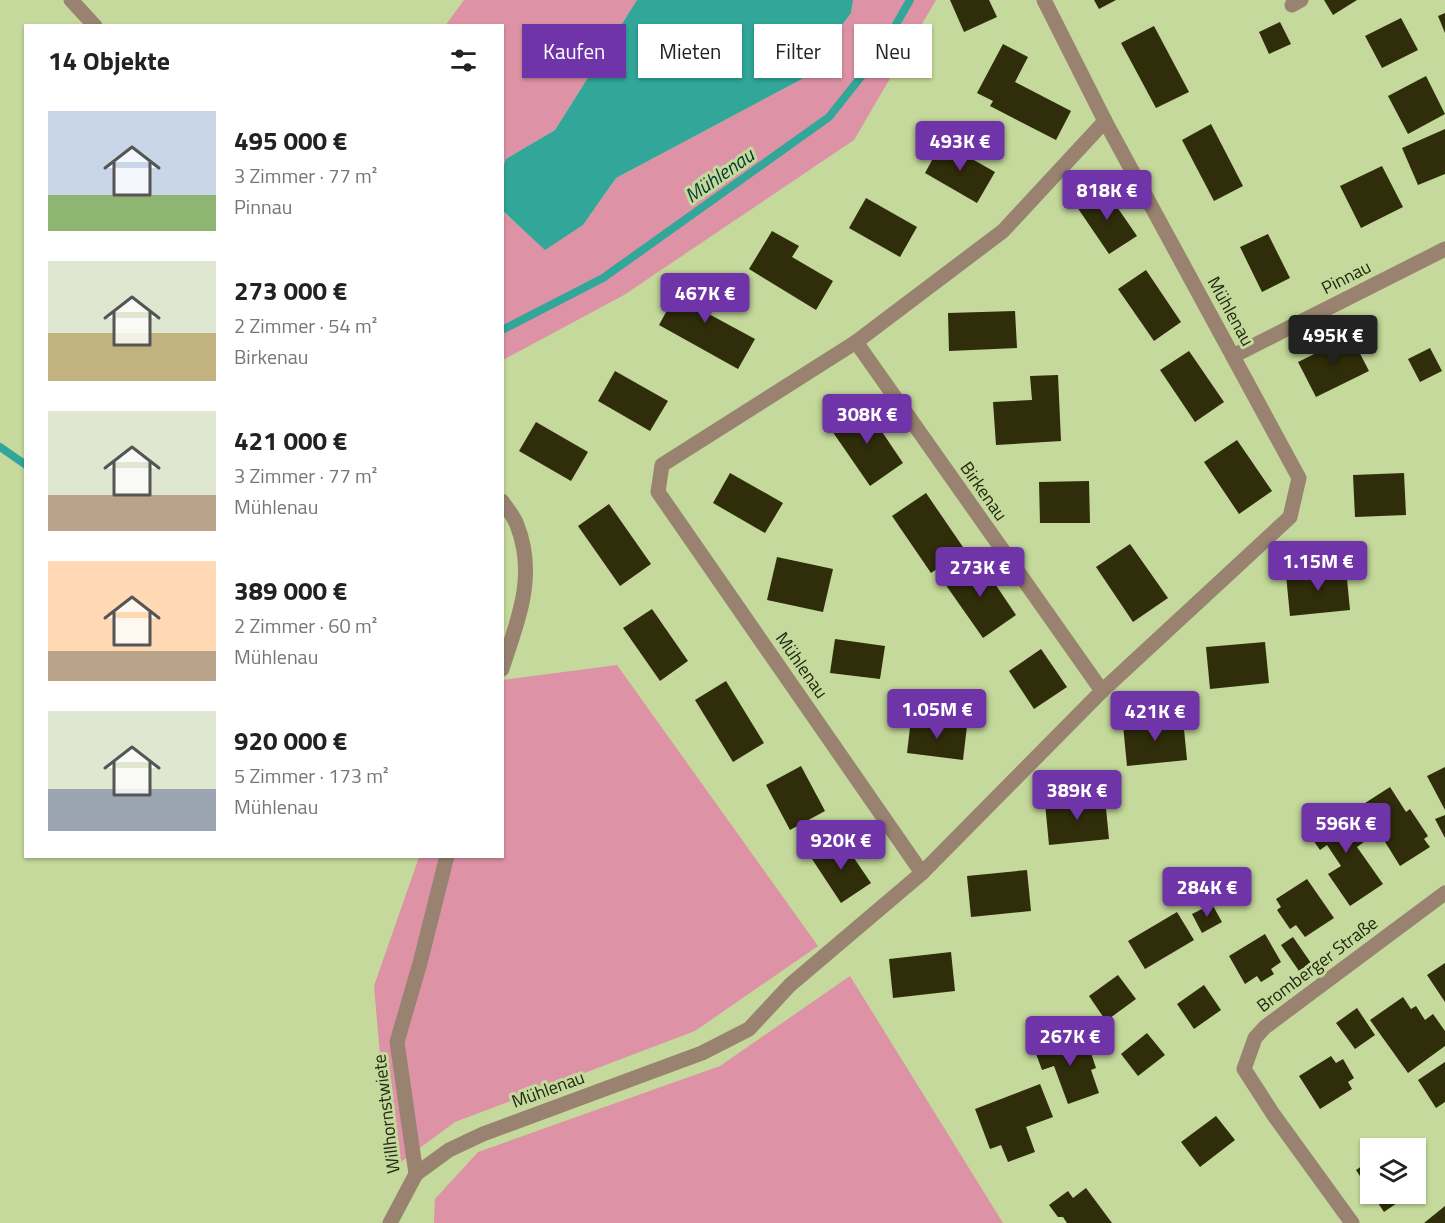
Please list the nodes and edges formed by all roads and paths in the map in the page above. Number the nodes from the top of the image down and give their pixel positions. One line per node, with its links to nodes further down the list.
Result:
1 (71, 0): 3 (street)
2 (1044, 0): 4 (street, Mühlenau)
3 (93, 24)
4 (1105, 121): 6 (street, Mühlenau); 7 (street, Mühlenau)
5 (1445, 249): 7 (street, Pinnau)
6 (856, 342): 10 (street, Birkenau); 12 (street, Mühlenau)
7 (1233, 356): 10 (street, Mühlenau)
8 (504, 504): 9 (street)
9 (504, 663)
10 (1102, 691): 12 (street, Mühlenau)
11 (446, 858): 14 (street, Willhornstwiete)
12 (922, 873): 14 (street, Mühlenau)
13 (1445, 893): 16 (street, Bromberger Straße)
14 (416, 1174): 15 (street, Willhornstwiete)
15 (390, 1223)
16 (1352, 1223)

